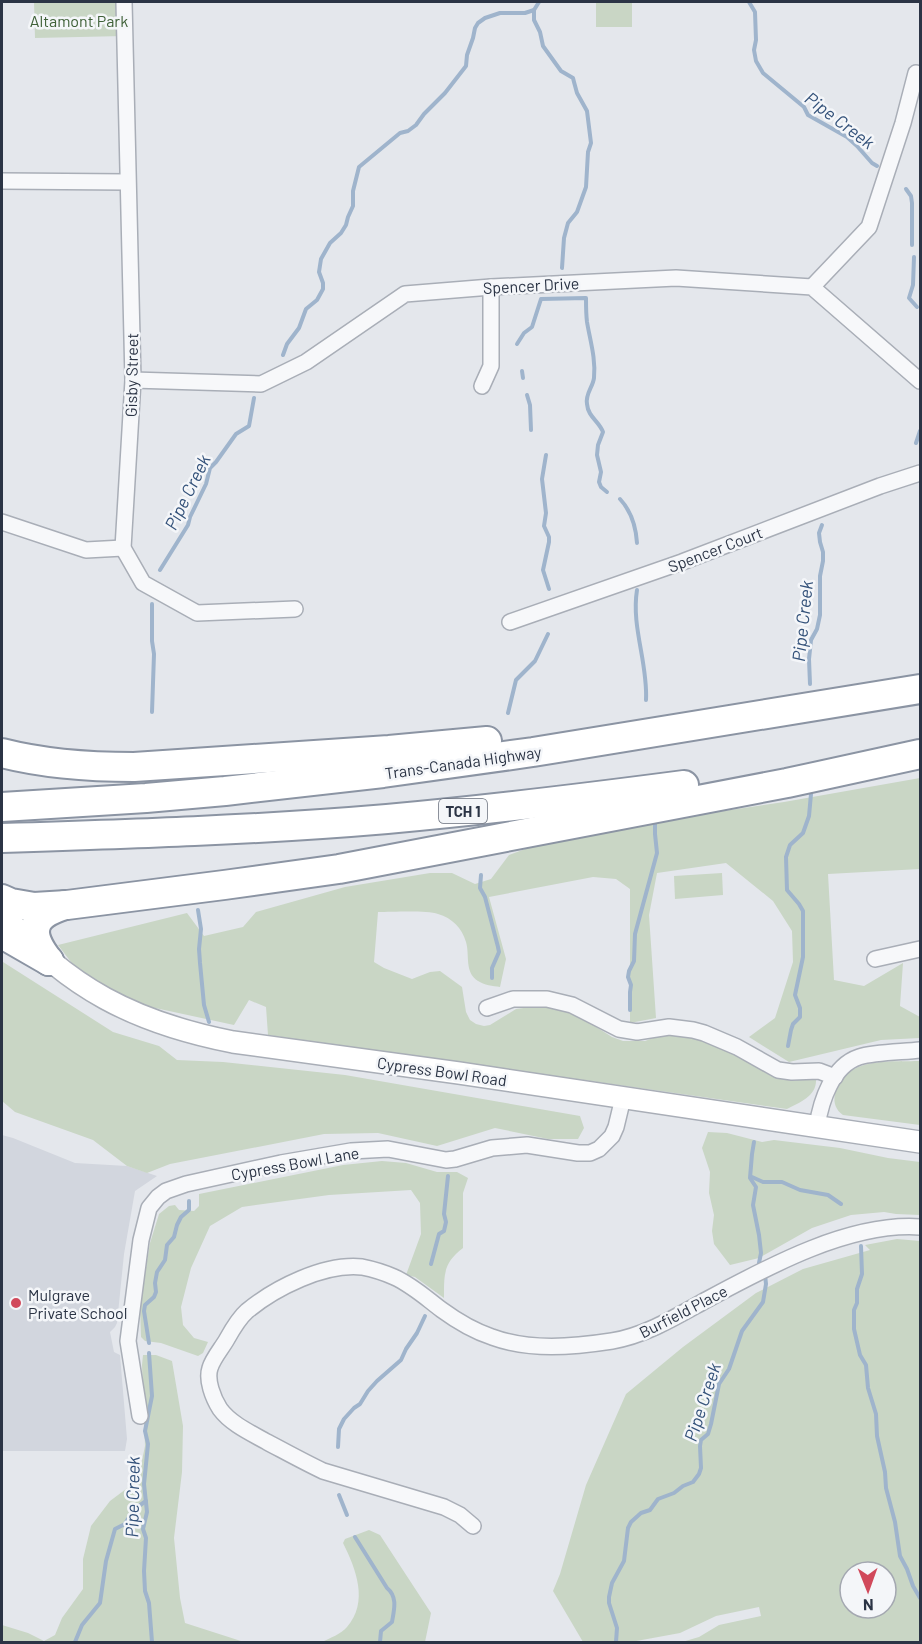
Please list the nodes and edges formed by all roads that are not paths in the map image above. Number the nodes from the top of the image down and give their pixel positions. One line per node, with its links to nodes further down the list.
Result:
1 (124, 2): 4 (street, Gisby Street)
2 (916, 73): 6 (street)
3 (2, 182): 4 (street)
4 (128, 182): 7 (street, Gisby Street)
5 (491, 287): 6 (street, Spencer Drive); 7 (street, Spencer Drive); 9 (street)
6 (812, 287): 8 (street)
7 (133, 380): 12 (street, Gisby Street)
8 (921, 381)
9 (482, 387)
10 (921, 473): 14 (street, Spencer Court)
11 (2, 522): 12 (street)
12 (123, 548): 13 (street)
13 (295, 609)
14 (510, 622)
15 (921, 689): 16 (highway, Trans-Canada Highway)
16 (723, 721): 18 (highway); 19 (highway, Trans-Canada Highway)
17 (921, 752): 20 (highway, TCH 1); 22 (highway)
18 (2, 753)
19 (2, 807)
20 (2, 838)
21 (2, 899): 22 (highway)
22 (68, 905): 27 (highway)
23 (2, 912): 27 (street, Cypress Bowl Road)
24 (2, 934): 27 (highway)
25 (921, 949): 26 (street)
26 (876, 959)
27 (49, 961): 31 (street, Cypress Bowl Road)
28 (487, 1008): 30 (street)
29 (921, 1050): 30 (street)
30 (835, 1077): 32 (street)
31 (623, 1098): 32 (street, Cypress Bowl Road); 35 (street, Cypress Bowl Lane)
32 (816, 1126): 33 (street, Cypress Bowl Road)
33 (921, 1142)
34 (921, 1227): 36 (street, Burfield Place)
35 (140, 1416)
36 (473, 1526)

